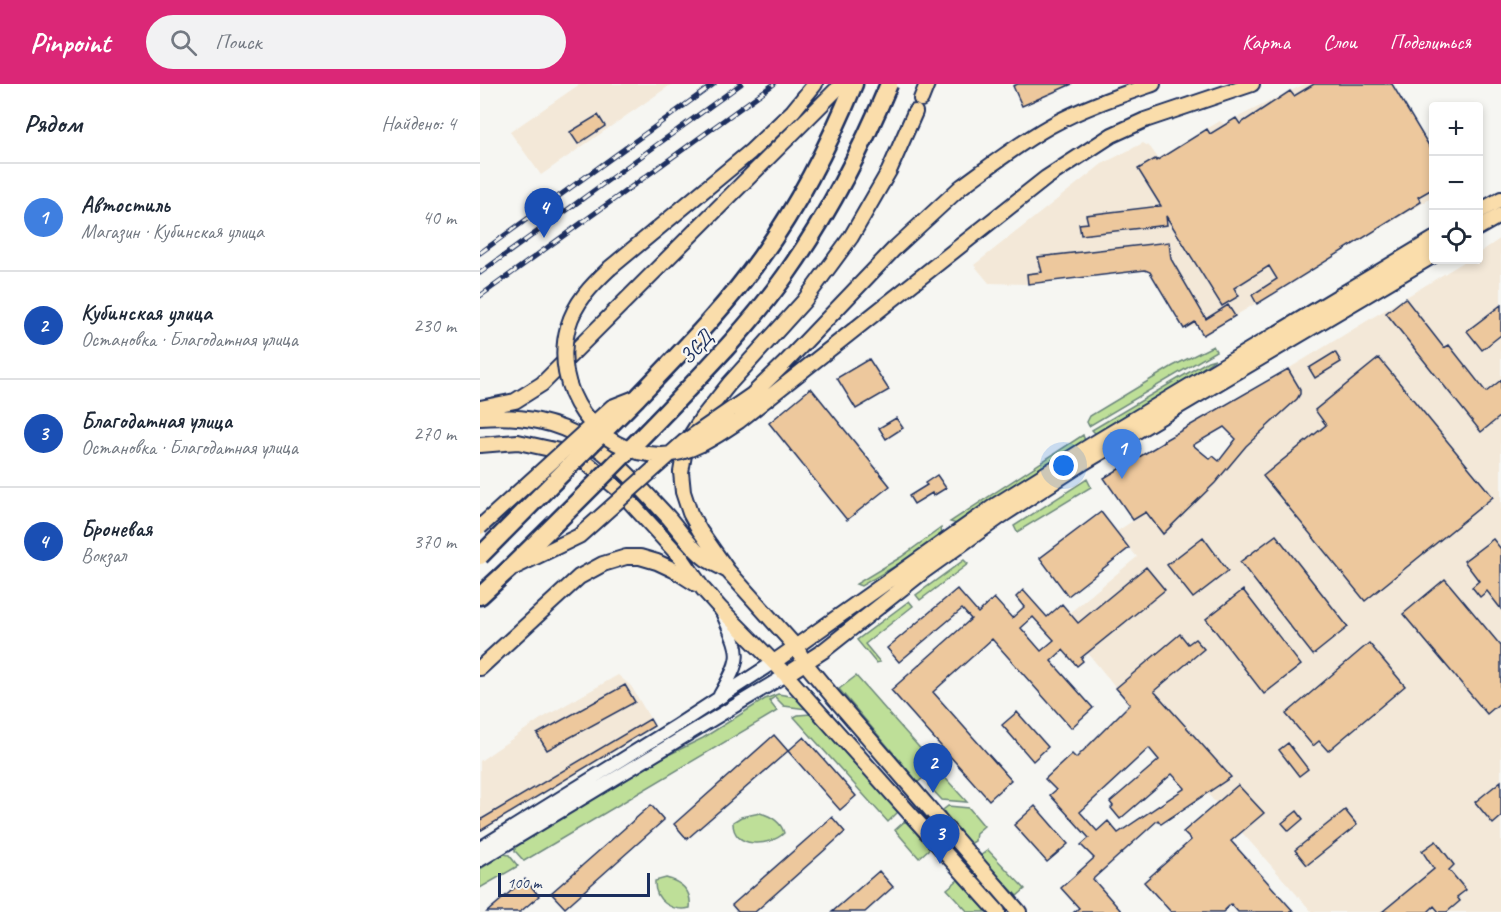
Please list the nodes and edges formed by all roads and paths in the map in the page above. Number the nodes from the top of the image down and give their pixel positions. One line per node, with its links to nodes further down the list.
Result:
1 (815, 84): 7 (main road, bridge)
2 (842, 84): 16 (main road)
3 (854, 84): 15 (highway, ЗСД)
4 (889, 84): 21 (highway, ЗСД, bridge)
5 (927, 84): 22 (main road)
6 (1153, 84): 21 (main road, bridge)
7 (1252, 84)
8 (1501, 199): 9 (main road)
9 (1482, 210)
10 (1501, 215): 11 (main road)
11 (1483, 226)
12 (1429, 242): 14 (main road)
13 (1429, 258): 14 (main road)
14 (1229, 369): 26 (main road); 28 (main road)
15 (637, 398): 19 (main road, bridge); 20 (highway, ЗСД, bridge)
16 (480, 408)
17 (480, 418): 22 (main road)
18 (480, 445): 23 (main road)
19 (480, 527)
20 (480, 556)
21 (508, 570): 24 (highway, ЗСД)
22 (728, 571): 26 (main road)
23 (703, 589): 25 (main road); 29 (main road)
24 (482, 594)
25 (720, 608): 27 (main road); 31 (main road)
26 (796, 646): 27 (main road); 28 (main road)
27 (774, 662): 30 (main road); 31 (main road)
28 (805, 663): 30 (main road); 35 (main road)
29 (480, 668)
30 (786, 675): 33 (main road); 34 (main road)
31 (718, 699): 32 (main road)
32 (480, 848)
33 (480, 860)
34 (998, 912)
35 (1019, 912)

